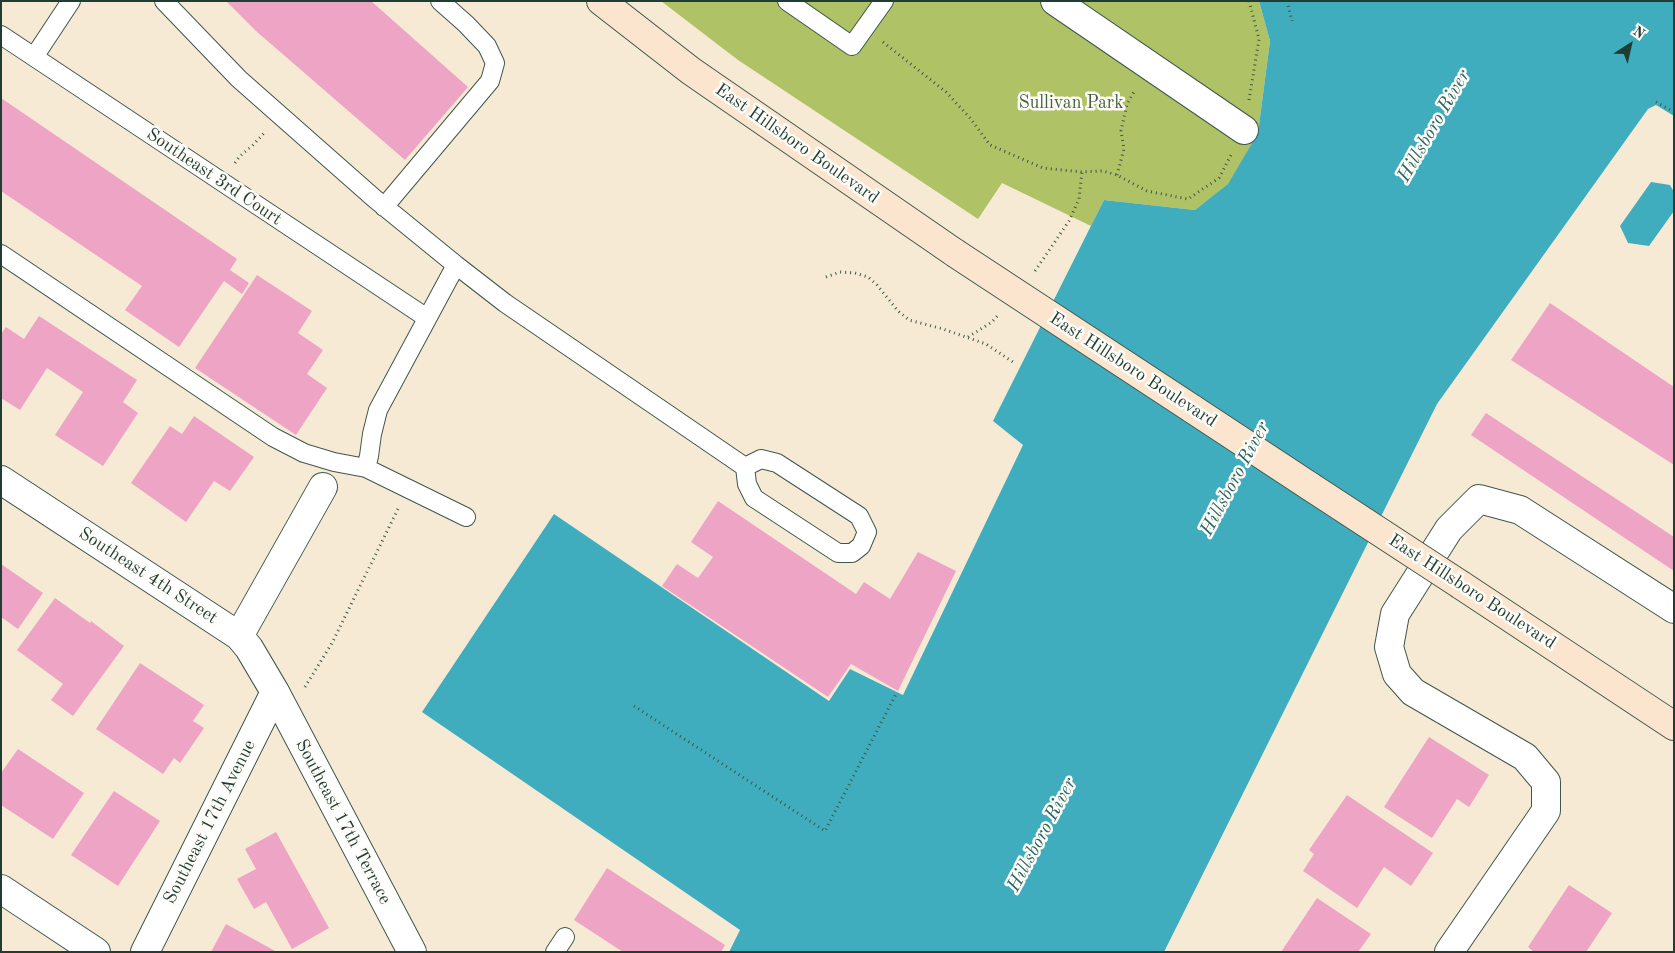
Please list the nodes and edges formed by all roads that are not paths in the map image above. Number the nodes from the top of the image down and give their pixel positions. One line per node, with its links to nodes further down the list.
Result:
1 (71, 1): 9 (lane)
2 (164, 1): 11 (lane)
3 (440, 1): 11 (lane)
4 (601, 1): 23 (main road, East Hillsboro Boulevard, bridge)
5 (787, 1): 6 (lane)
6 (884, 1)
7 (1055, 1): 10 (street)
8 (1, 35): 9 (lane, Southeast 3rd Court)
9 (34, 57): 14 (lane, Southeast 3rd Court)
10 (1244, 130)
11 (384, 207): 13 (lane)
12 (1, 254): 16 (lane)
13 (456, 265): 14 (lane); 15 (lane)
14 (427, 318): 16 (lane)
15 (745, 467): 15 (lane)
16 (366, 468): 19 (lane)
17 (1, 480): 21 (street, Southeast 4th Street)
18 (323, 487): 21 (street)
19 (466, 517)
20 (1674, 609): 30 (street)
21 (239, 636): 22 (street, Southeast 4th Street)
22 (282, 704): 27 (street, Southeast 17th Avenue); 28 (street, Southeast 17th Terrace)
23 (1674, 726)
24 (1, 889): 26 (street)
25 (565, 937): 29 (lane)
26 (96, 952)
27 (145, 952)
28 (412, 952)
29 (555, 952)
30 (1449, 952)

